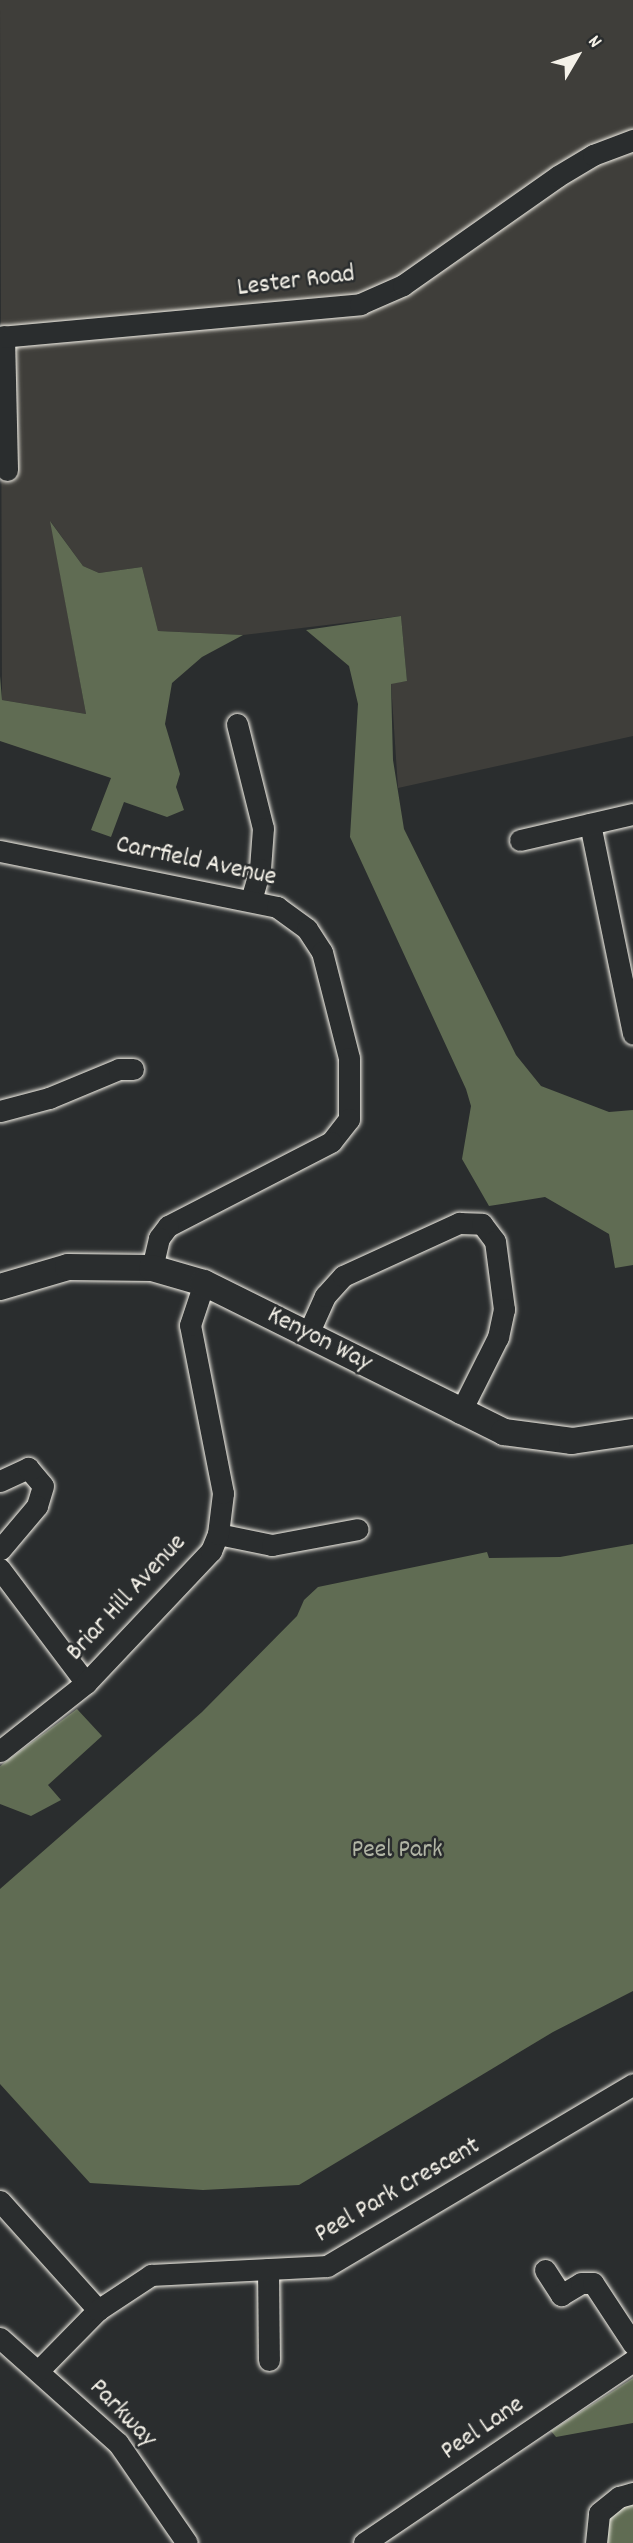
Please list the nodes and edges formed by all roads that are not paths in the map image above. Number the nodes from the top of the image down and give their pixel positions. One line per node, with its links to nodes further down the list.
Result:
1 (633, 140): 2 (street, Lester Road)
2 (2, 337): 3 (street, Lester Road)
3 (7, 470)
4 (237, 724): 9 (street)
5 (633, 814): 6 (street)
6 (590, 824): 7 (street); 10 (street)
7 (520, 839)
8 (0, 850): 9 (street, Carrfield Avenue)
9 (251, 901): 13 (street, Carrfield Avenue)
10 (633, 1034)
11 (133, 1069): 12 (street)
12 (0, 1111)
13 (152, 1268): 14 (street, Kenyon Way); 15 (street, Kenyon Way)
14 (204, 1283): 16 (street, Kenyon Way); 21 (street, Briar Hill Avenue)
15 (0, 1287)
16 (308, 1334): 17 (street, Kenyon Way); 17 (street)
17 (460, 1413): 18 (street, Kenyon Way)
18 (633, 1432)
19 (0, 1481): 22 (street)
20 (358, 1529): 21 (street)
21 (218, 1534): 24 (street, Briar Hill Avenue)
22 (0, 1550)
23 (0, 1569): 24 (street)
24 (86, 1683): 25 (street, Briar Hill Avenue)
25 (0, 1751)
26 (633, 2084): 28 (street, Peel Park Crescent)
27 (0, 2201): 30 (street)
28 (268, 2269): 30 (street, Peel Park Crescent); 33 (street)
29 (545, 2270): 32 (street)
30 (98, 2310): 35 (street, Peel Park Crescent)
31 (0, 2338): 35 (street, Parkway)
32 (633, 2344)
33 (268, 2360)
34 (633, 2361): 38 (street, Peel Lane)
35 (38, 2371): 37 (street, Parkway)
36 (633, 2493): 39 (street)
37 (187, 2543)
38 (364, 2543)
39 (596, 2543)

